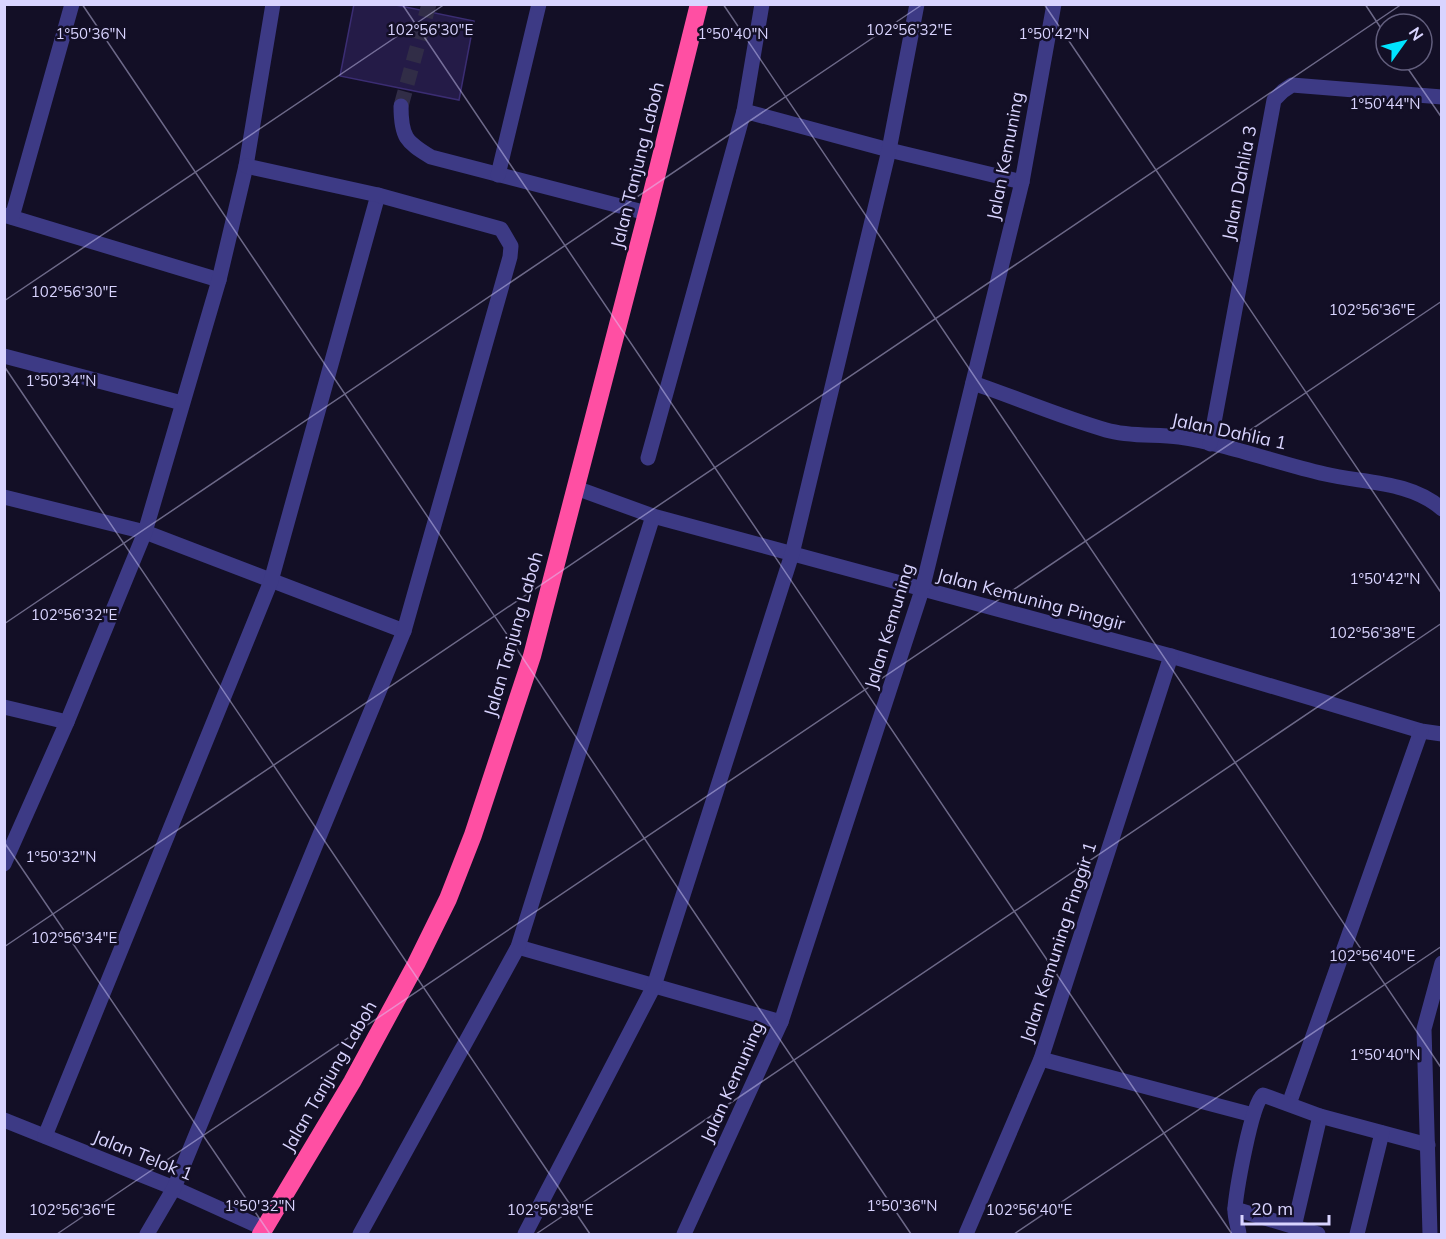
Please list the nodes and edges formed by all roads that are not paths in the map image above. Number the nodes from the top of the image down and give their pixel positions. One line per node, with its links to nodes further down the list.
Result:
1 (72, 4): 17 (street)
2 (273, 4): 12 (street)
3 (538, 4): 13 (street)
4 (699, 4): 16 (highway, Jalan Tanjung Laboh)
5 (762, 4): 10 (street)
6 (917, 4): 11 (street)
7 (1054, 4): 14 (street, Jalan Kemuning)
8 (1442, 97): 22 (street, Jalan Dahlia 3)
9 (401, 106): 13 (street)
10 (744, 111): 11 (street); 23 (street)
11 (889, 150): 14 (street); 29 (street)
12 (246, 166): 15 (street); 18 (street)
13 (498, 176): 16 (street)
14 (1022, 182): 20 (street, Jalan Kemuning)
15 (378, 195): 30 (street); 32 (street)
16 (647, 213): 24 (highway, Jalan Tanjung Laboh)
17 (8, 216): 18 (street)
18 (219, 280): 21 (street)
19 (4, 356): 21 (street)
20 (973, 383): 22 (street, Jalan Dahlia 1); 31 (street, Jalan Kemuning)
21 (182, 403): 28 (street)
22 (1209, 444): 26 (street, Jalan Dahlia 1)
23 (648, 458)
24 (576, 488): 27 (street, Jalan Kemuning Pinggir); 54 (highway, Jalan Tanjung Laboh)
25 (4, 497): 28 (street)
26 (1442, 509)
27 (653, 516): 29 (street, Jalan Kemuning Pinggir); 39 (street)
28 (146, 532): 30 (street); 35 (street)
29 (792, 554): 31 (street, Jalan Kemuning Pinggir); 41 (street)
30 (271, 580): 32 (street); 49 (street)
31 (922, 590): 33 (street, Jalan Kemuning Pinggir); 42 (street, Jalan Kemuning)
32 (404, 631): 51 (street)
33 (1171, 656): 36 (street, Jalan Kemuning Pinggir); 43 (street, Jalan Kemuning Pinggir 1)
34 (4, 708): 35 (street)
35 (67, 722): 38 (street)
36 (1420, 731): 37 (street, Jalan Kemuning Pinggir); 44 (street)
37 (1442, 734)
38 (4, 864)
39 (518, 947): 41 (street); 56 (street)
40 (1442, 963): 50 (street)
41 (654, 986): 42 (street); 57 (street)
42 (781, 1022): 58 (street, Jalan Kemuning)
43 (1041, 1059): 45 (street); 59 (street, Jalan Kemuning Pinggir 1)
44 (1289, 1104): 45 (street); 46 (street)
45 (1253, 1114): 52 (street)
46 (1320, 1116): 48 (street); 53 (street)
47 (4, 1120): 49 (street, Jalan Telok 1)
48 (1382, 1133): 50 (street); 62 (street)
49 (45, 1136): 51 (street, Jalan Telok 1)
50 (1428, 1145): 63 (street)
51 (174, 1188): 54 (street, Jalan Telok 1); 55 (street)
52 (1235, 1209): 53 (street); 60 (street)
53 (1294, 1227): 61 (street)
54 (263, 1232)
55 (147, 1234)
56 (360, 1234)
57 (525, 1234)
58 (684, 1234)
59 (966, 1234)
60 (1239, 1234)
61 (1318, 1234)
62 (1357, 1234)
63 (1430, 1234)

